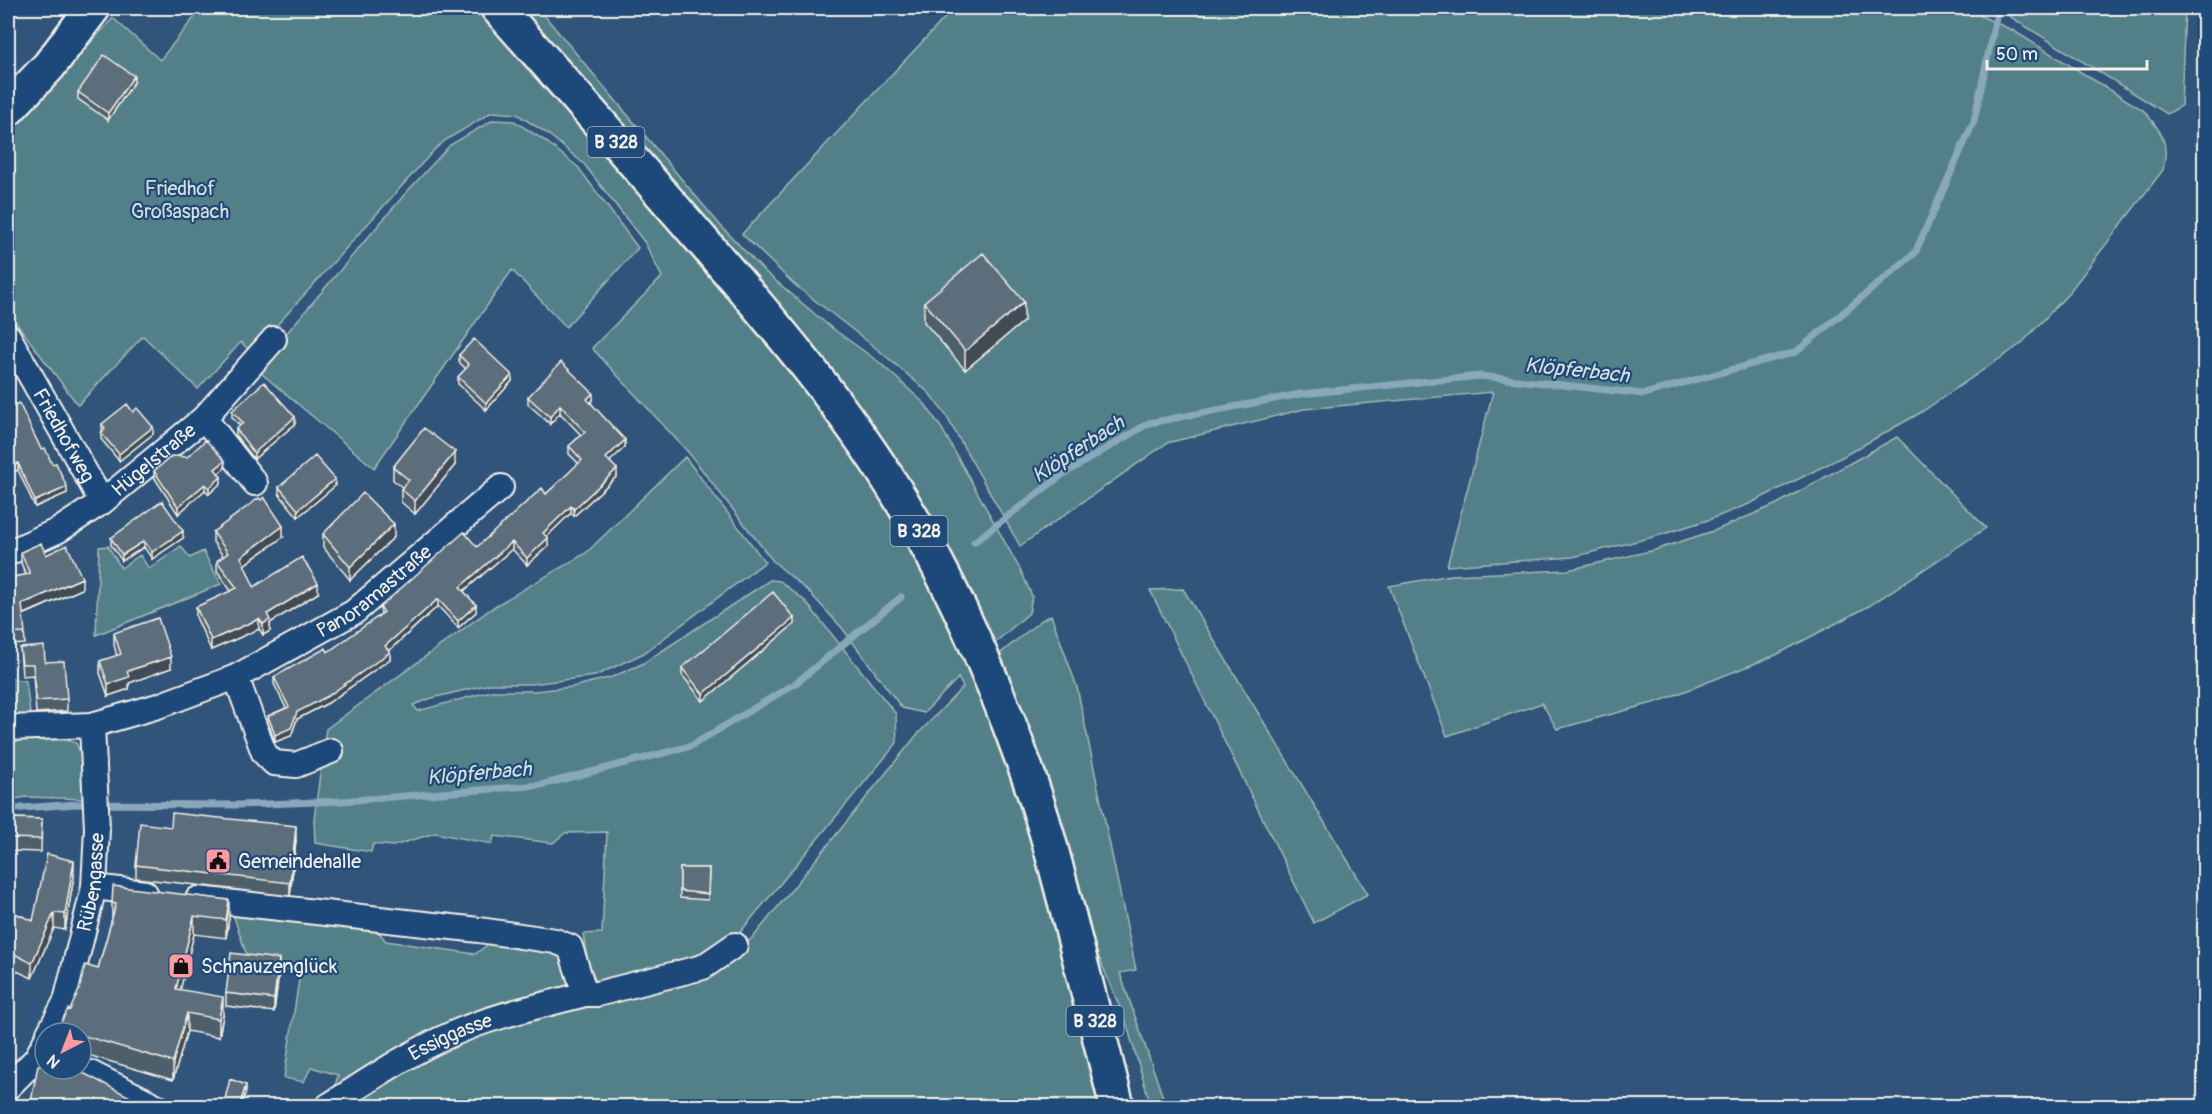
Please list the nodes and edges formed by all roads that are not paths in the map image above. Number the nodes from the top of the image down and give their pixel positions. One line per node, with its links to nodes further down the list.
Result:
1 (93, 8): 3 (main road)
2 (498, 8): 24 (main road, B 328)
3 (8, 109)
4 (8, 336): 9 (street, Friedhofweg)
5 (274, 339): 6 (street, Hügelstraße)
6 (204, 418): 7 (street, Hügelstraße); 9 (street, Hügelstraße)
7 (255, 483)
8 (501, 487): 11 (street, Panoramastraße)
9 (102, 502): 10 (street, Hügelstraße)
10 (8, 553)
11 (236, 677): 12 (street, Panoramastraße); 14 (street)
12 (92, 725): 13 (street, Panoramastraße); 15 (street, Rübengasse)
13 (8, 728)
14 (332, 751)
15 (94, 887): 17 (street); 18 (street, Rübengasse)
16 (735, 945): 17 (street, Essiggasse)
17 (585, 994): 23 (street, Essiggasse)
18 (56, 1021)
19 (33, 1063): 21 (street)
20 (93, 1074): 22 (street)
21 (8, 1087)
22 (156, 1107)
23 (328, 1107)
24 (1117, 1107)

